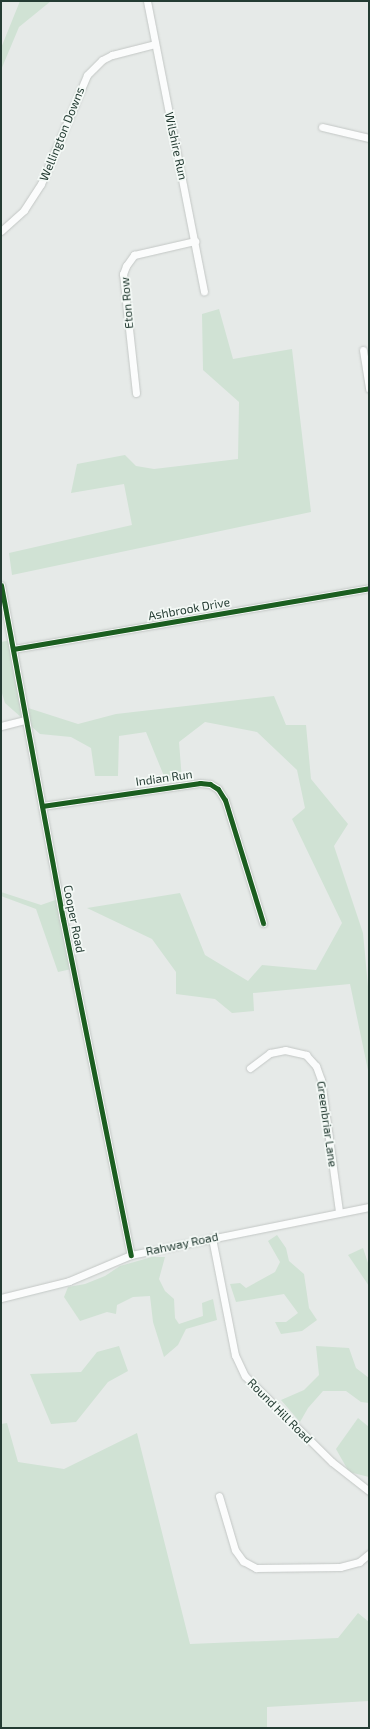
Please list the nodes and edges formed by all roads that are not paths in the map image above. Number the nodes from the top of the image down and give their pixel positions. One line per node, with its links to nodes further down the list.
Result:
1 (146, 1): 2 (street, Wilshire Run)
2 (155, 44): 5 (street, Wellington Downs); 6 (street, Wilshire Run)
3 (322, 127): 4 (street)
4 (369, 138)
5 (1, 231)
6 (195, 241): 7 (street, Wilshire Run); 10 (street, Eton Row)
7 (204, 291)
8 (363, 350): 9 (street)
9 (369, 389)
10 (136, 393)
11 (1, 585): 13 (street, Cooper Road)
12 (369, 588): 13 (street, Ashbrook Drive)
13 (13, 649): 14 (street, Cooper Road)
14 (25, 720): 15 (street); 16 (street, Cooper Road)
15 (1, 726)
16 (42, 806): 17 (street, Indian Run); 22 (street, Cooper Road)
17 (263, 923)
18 (250, 1068): 20 (street, Greenbriar Lane)
19 (369, 1207): 20 (street, Rahway Road)
20 (339, 1212): 21 (street, Rahway Road)
21 (212, 1238): 22 (street, Rahway Road); 24 (street, Round Hill Road)
22 (131, 1255): 23 (street, Rahway Road)
23 (1, 1298)
24 (369, 1491)
25 (219, 1496): 26 (street)
26 (369, 1554)

